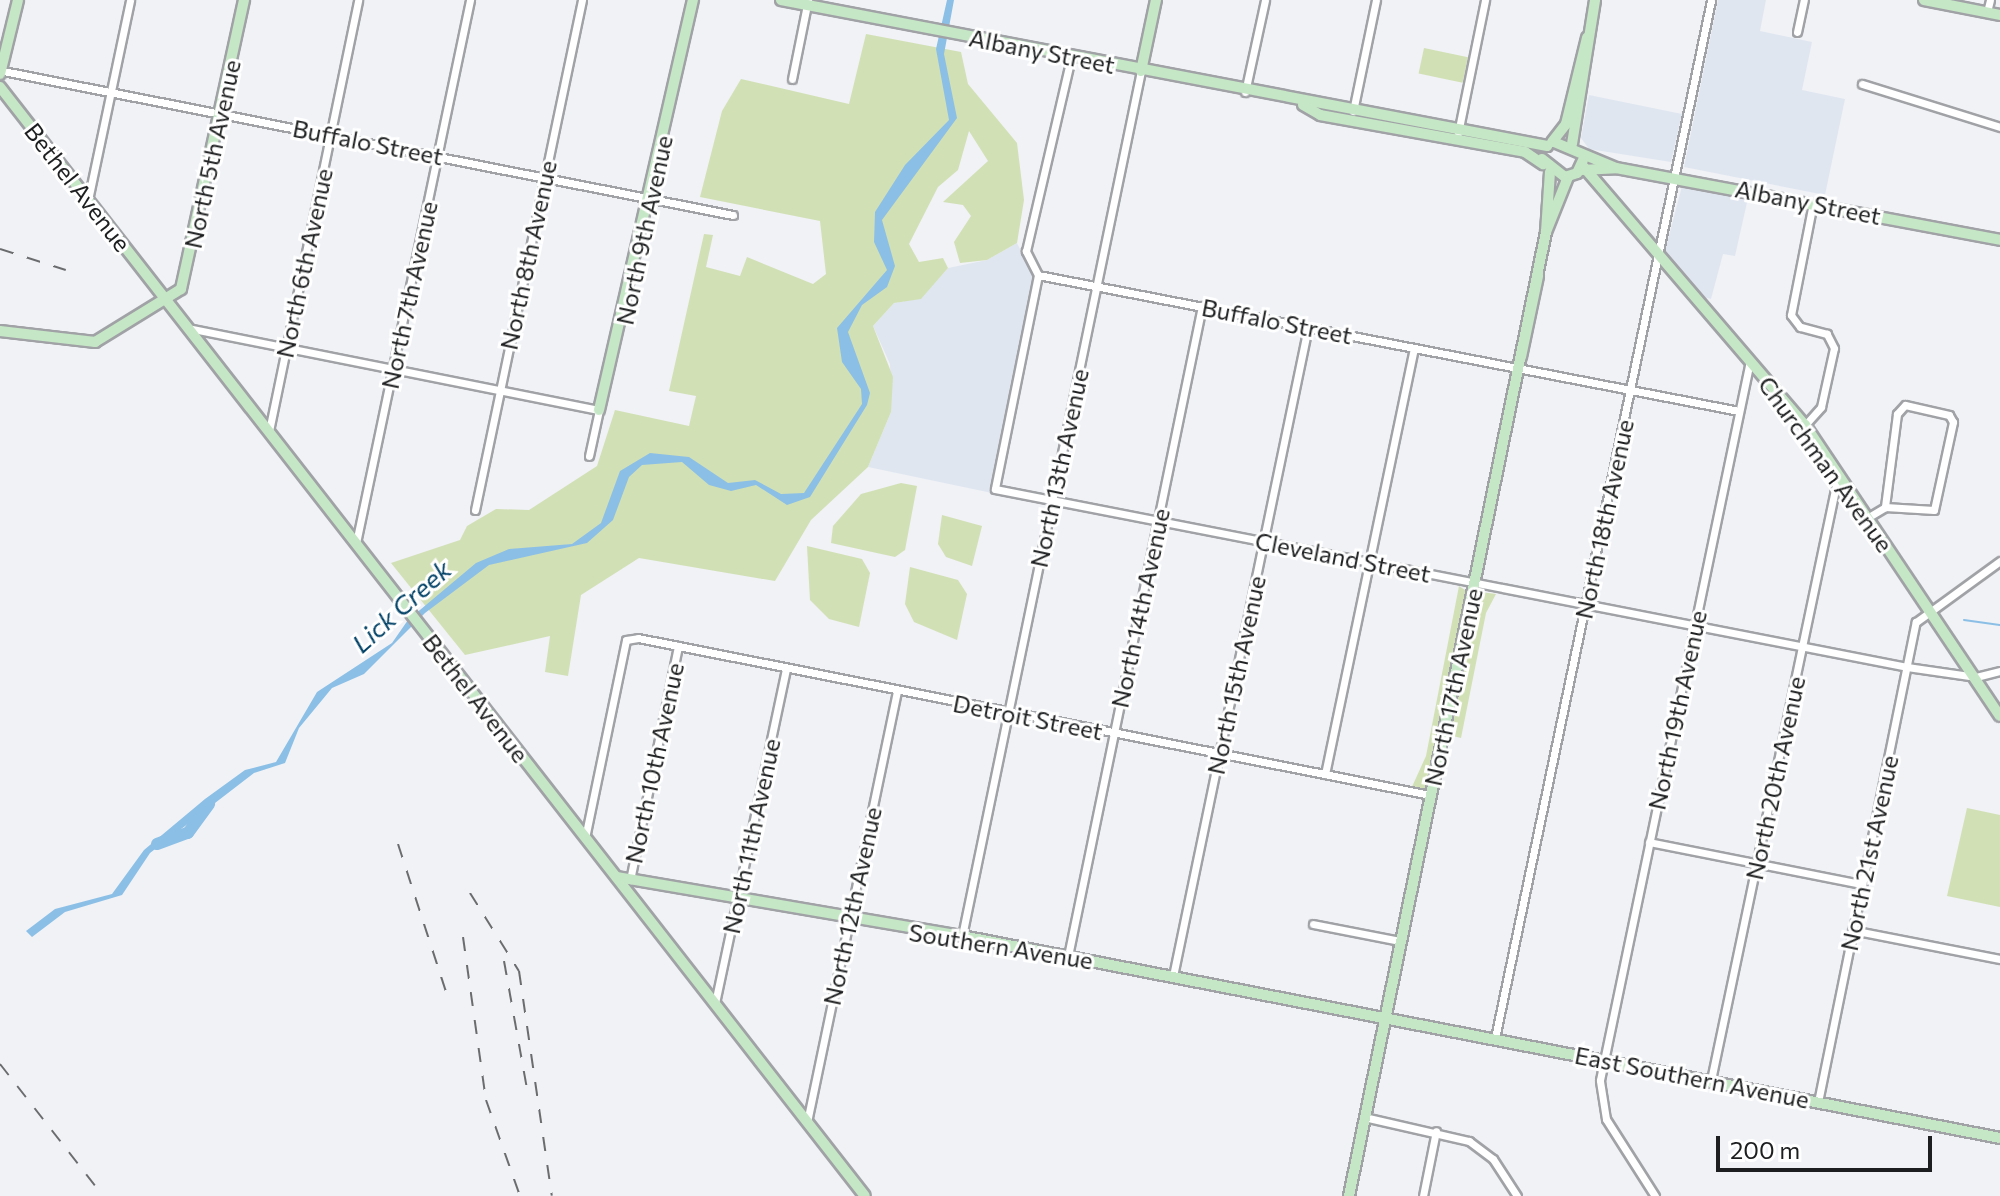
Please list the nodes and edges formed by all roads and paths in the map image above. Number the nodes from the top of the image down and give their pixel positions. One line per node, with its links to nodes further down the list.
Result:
1 (18, 0): 25 (street)
2 (130, 0): 29 (street)
3 (244, 0): 32 (street, North 5th Avenue)
4 (358, 0): 35 (street, North 6th Avenue)
5 (470, 0): 39 (street, North 7th Avenue)
6 (582, 0): 44 (street, North 8th Avenue)
7 (693, 0): 46 (street, North 9th Avenue)
8 (781, 0): 18 (street, Albany Street)
9 (1156, 0): 24 (street, North 13th Avenue)
10 (1265, 0): 30 (street)
11 (1376, 0): 33 (street)
12 (1485, 0): 36 (street)
13 (1595, 0): 22 (street)
14 (1711, 0): 43 (street, North 18th Avenue)
15 (1804, 0): 21 (street)
16 (1924, 0): 19 (street)
17 (1990, 0): 19 (street)
18 (808, 3): 23 (street, Albany Street); 26 (street)
19 (1987, 12): 20 (street)
20 (2000, 15)
21 (1797, 32)
22 (1587, 38): 37 (street); 38 (street)
23 (1071, 57): 24 (street, Albany Street); 53 (street)
24 (1141, 71): 30 (street, Albany Street); 54 (street, North 13th Avenue)
25 (2, 73): 29 (street, Buffalo Street)
26 (792, 79)
27 (1862, 84): 34 (street)
28 (0, 87): 47 (street, Bethel Avenue)
29 (111, 92): 32 (street, Buffalo Street); 47 (street)
30 (1245, 92): 31 (street, Albany Street)
31 (1303, 105): 33 (street, Albany Street); 36 (street, Albany Street)
32 (221, 113): 35 (street, Buffalo Street); 55 (street, North 5th Avenue)
33 (1352, 114): 36 (street, Albany Street)
34 (2000, 127)
35 (330, 135): 39 (street, Buffalo Street); 60 (street, North 6th Avenue)
36 (1457, 137): 37 (street, Albany Street); 40 (street, Albany Street)
37 (1550, 144): 38 (street, Albany Street); 40 (street, North 17th Avenue)
38 (1576, 148): 41 (street, Albany Street); 42 (street)
39 (438, 156): 44 (street, Buffalo Street); 64 (street, North 7th Avenue)
40 (1547, 168): 42 (street, Albany Street); 50 (street, North 17th Avenue)
41 (1618, 168): 42 (street, Albany Street); 43 (street, Albany Street); 45 (street)
42 (1577, 172): 45 (street, Churchman Avenue); 50 (street, North 17th Avenue)
43 (1675, 176): 48 (street, Albany Street); 52 (street, North 18th Avenue)
44 (545, 177): 46 (street, Buffalo Street); 65 (street, North 8th Avenue)
45 (1602, 193): 52 (street, Churchman Avenue)
46 (651, 197): 49 (street, Buffalo Street); 67 (street, North 9th Avenue)
47 (88, 200): 55 (street, Bethel Avenue)
48 (1813, 203): 51 (street, Albany Street); 69 (street)
49 (733, 215)
50 (1546, 232): 63 (street, North 17th Avenue)
51 (2000, 240)
52 (1659, 255): 62 (street, Churchman Avenue); 66 (street, North 18th Avenue)
53 (1038, 275): 54 (street, Buffalo Street); 73 (street, Cleveland Street)
54 (1097, 287): 56 (street, Buffalo Street); 73 (street, North 13th Avenue)
55 (167, 300): 58 (street, Bethel Avenue); 59 (street)
56 (1202, 306): 57 (street, Buffalo Street); 77 (street, North 14th Avenue)
57 (1308, 327): 61 (street, Buffalo Street); 78 (street, North 15th Avenue)
58 (188, 328): 60 (street); 70 (street, Bethel Avenue)
59 (0, 331)
60 (286, 348): 64 (street); 70 (street, North 6th Avenue)
61 (1414, 348): 63 (street, Buffalo Street); 80 (street)
62 (1750, 360): 68 (street, North 19th Avenue); 69 (street, Churchman Avenue)
63 (1520, 363): 66 (street, Buffalo Street); 82 (street, North 17th Avenue)
64 (393, 370): 65 (street); 79 (street, North 7th Avenue)
65 (500, 390): 67 (street); 75 (street, North 8th Avenue)
66 (1631, 390): 68 (street, Buffalo Street); 83 (street, North 18th Avenue)
67 (599, 410): 71 (street, North 9th Avenue)
68 (1739, 411): 85 (street, North 19th Avenue)
69 (1805, 425): 72 (street, Churchman Avenue)
70 (269, 431): 79 (street, Bethel Avenue)
71 (589, 456)
72 (1838, 475): 76 (street, Churchman Avenue); 87 (street, North 20th Avenue)
73 (1052, 500): 77 (street, Cleveland Street); 93 (street, North 13th Avenue)
74 (1885, 507): 74 (street); 76 (street)
75 (475, 510)
76 (1867, 518): 84 (street, Churchman Avenue)
77 (1158, 521): 78 (street, Cleveland Street); 95 (street, North 14th Avenue)
78 (1264, 541): 80 (street, Cleveland Street); 96 (street, North 15th Avenue)
79 (356, 543): 99 (street, Bethel Avenue)
80 (1369, 561): 82 (street, Cleveland Street); 97 (street)
81 (2000, 561): 84 (street)
82 (1474, 583): 83 (street, Cleveland Street); 98 (street, North 17th Avenue)
83 (1586, 604): 85 (street, Cleveland Street); 116 (street, North 18th Avenue)
84 (1927, 607): 88 (street, North 21st Avenue); 91 (street, Churchman Avenue)
85 (1694, 626): 87 (street, Cleveland Street); 100 (street, North 19th Avenue)
86 (678, 646): 89 (street, Detroit Street); 99 (street, Detroit Street); 103 (street, North 10th Avenue)
87 (1802, 647): 88 (street, Cleveland Street); 101 (street, North 20th Avenue)
88 (1907, 667): 91 (street, Cleveland Street); 104 (street, North 21st Avenue)
89 (786, 668): 92 (street, Detroit Street); 105 (street, North 11th Avenue)
90 (2000, 671): 91 (street, Cleveland Street)
91 (1973, 676): 94 (street, Churchman Avenue)
92 (897, 690): 93 (street, Detroit Street); 106 (street, North 12th Avenue)
93 (1008, 715): 95 (street, Detroit Street); 109 (street, North 13th Avenue)
94 (2000, 716)
95 (1114, 735): 96 (street, Detroit Street); 111 (street, North 14th Avenue)
96 (1219, 755): 97 (street, Detroit Street); 113 (street, North 15th Avenue)
97 (1325, 774): 98 (street, Detroit Street)
98 (1430, 795): 110 (street, North 17th Avenue)
99 (585, 840): 102 (street, Bethel Avenue)
100 (1649, 842): 101 (street); 117 (street, North 19th Avenue)
101 (1757, 863): 104 (street); 118 (street, North 20th Avenue)
102 (617, 877): 103 (street, Southern Avenue); 114 (street, Bethel Avenue)
103 (630, 880): 105 (street, Southern Avenue)
104 (1862, 884): 108 (street, North 21st Avenue)
105 (738, 899): 106 (street, Southern Avenue); 114 (street, North 11th Avenue)
106 (849, 920): 109 (street, Southern Avenue); 121 (street, North 12th Avenue)
107 (1313, 924): 110 (street)
108 (1852, 930): 112 (street); 119 (street, North 21st Avenue)
109 (962, 936): 111 (street, Southern Avenue)
110 (1400, 941): 115 (street, North 17th Avenue)
111 (1068, 956): 113 (street, Southern Avenue)
112 (2000, 959)
113 (1173, 976): 115 (street, Southern Avenue)
114 (715, 1003): 121 (street, Bethel Avenue)
115 (1385, 1016): 116 (street, East Southern Avenue); 120 (street, North 17th Avenue)
116 (1495, 1038): 117 (street, East Southern Avenue)
117 (1604, 1059): 118 (street, East Southern Avenue); 128 (street, North 19th Avenue)
118 (1711, 1080): 119 (street, East Southern Avenue)
119 (1818, 1102): 123 (street, East Southern Avenue)
120 (1364, 1117): 122 (street); 125 (street, North 17th Avenue)
121 (807, 1122): 124 (street, Bethel Avenue)
122 (1436, 1131): 126 (street); 127 (street)
123 (2000, 1138)
124 (865, 1196)
125 (1349, 1196)
126 (1423, 1196)
127 (1517, 1196)
128 (1655, 1196)

